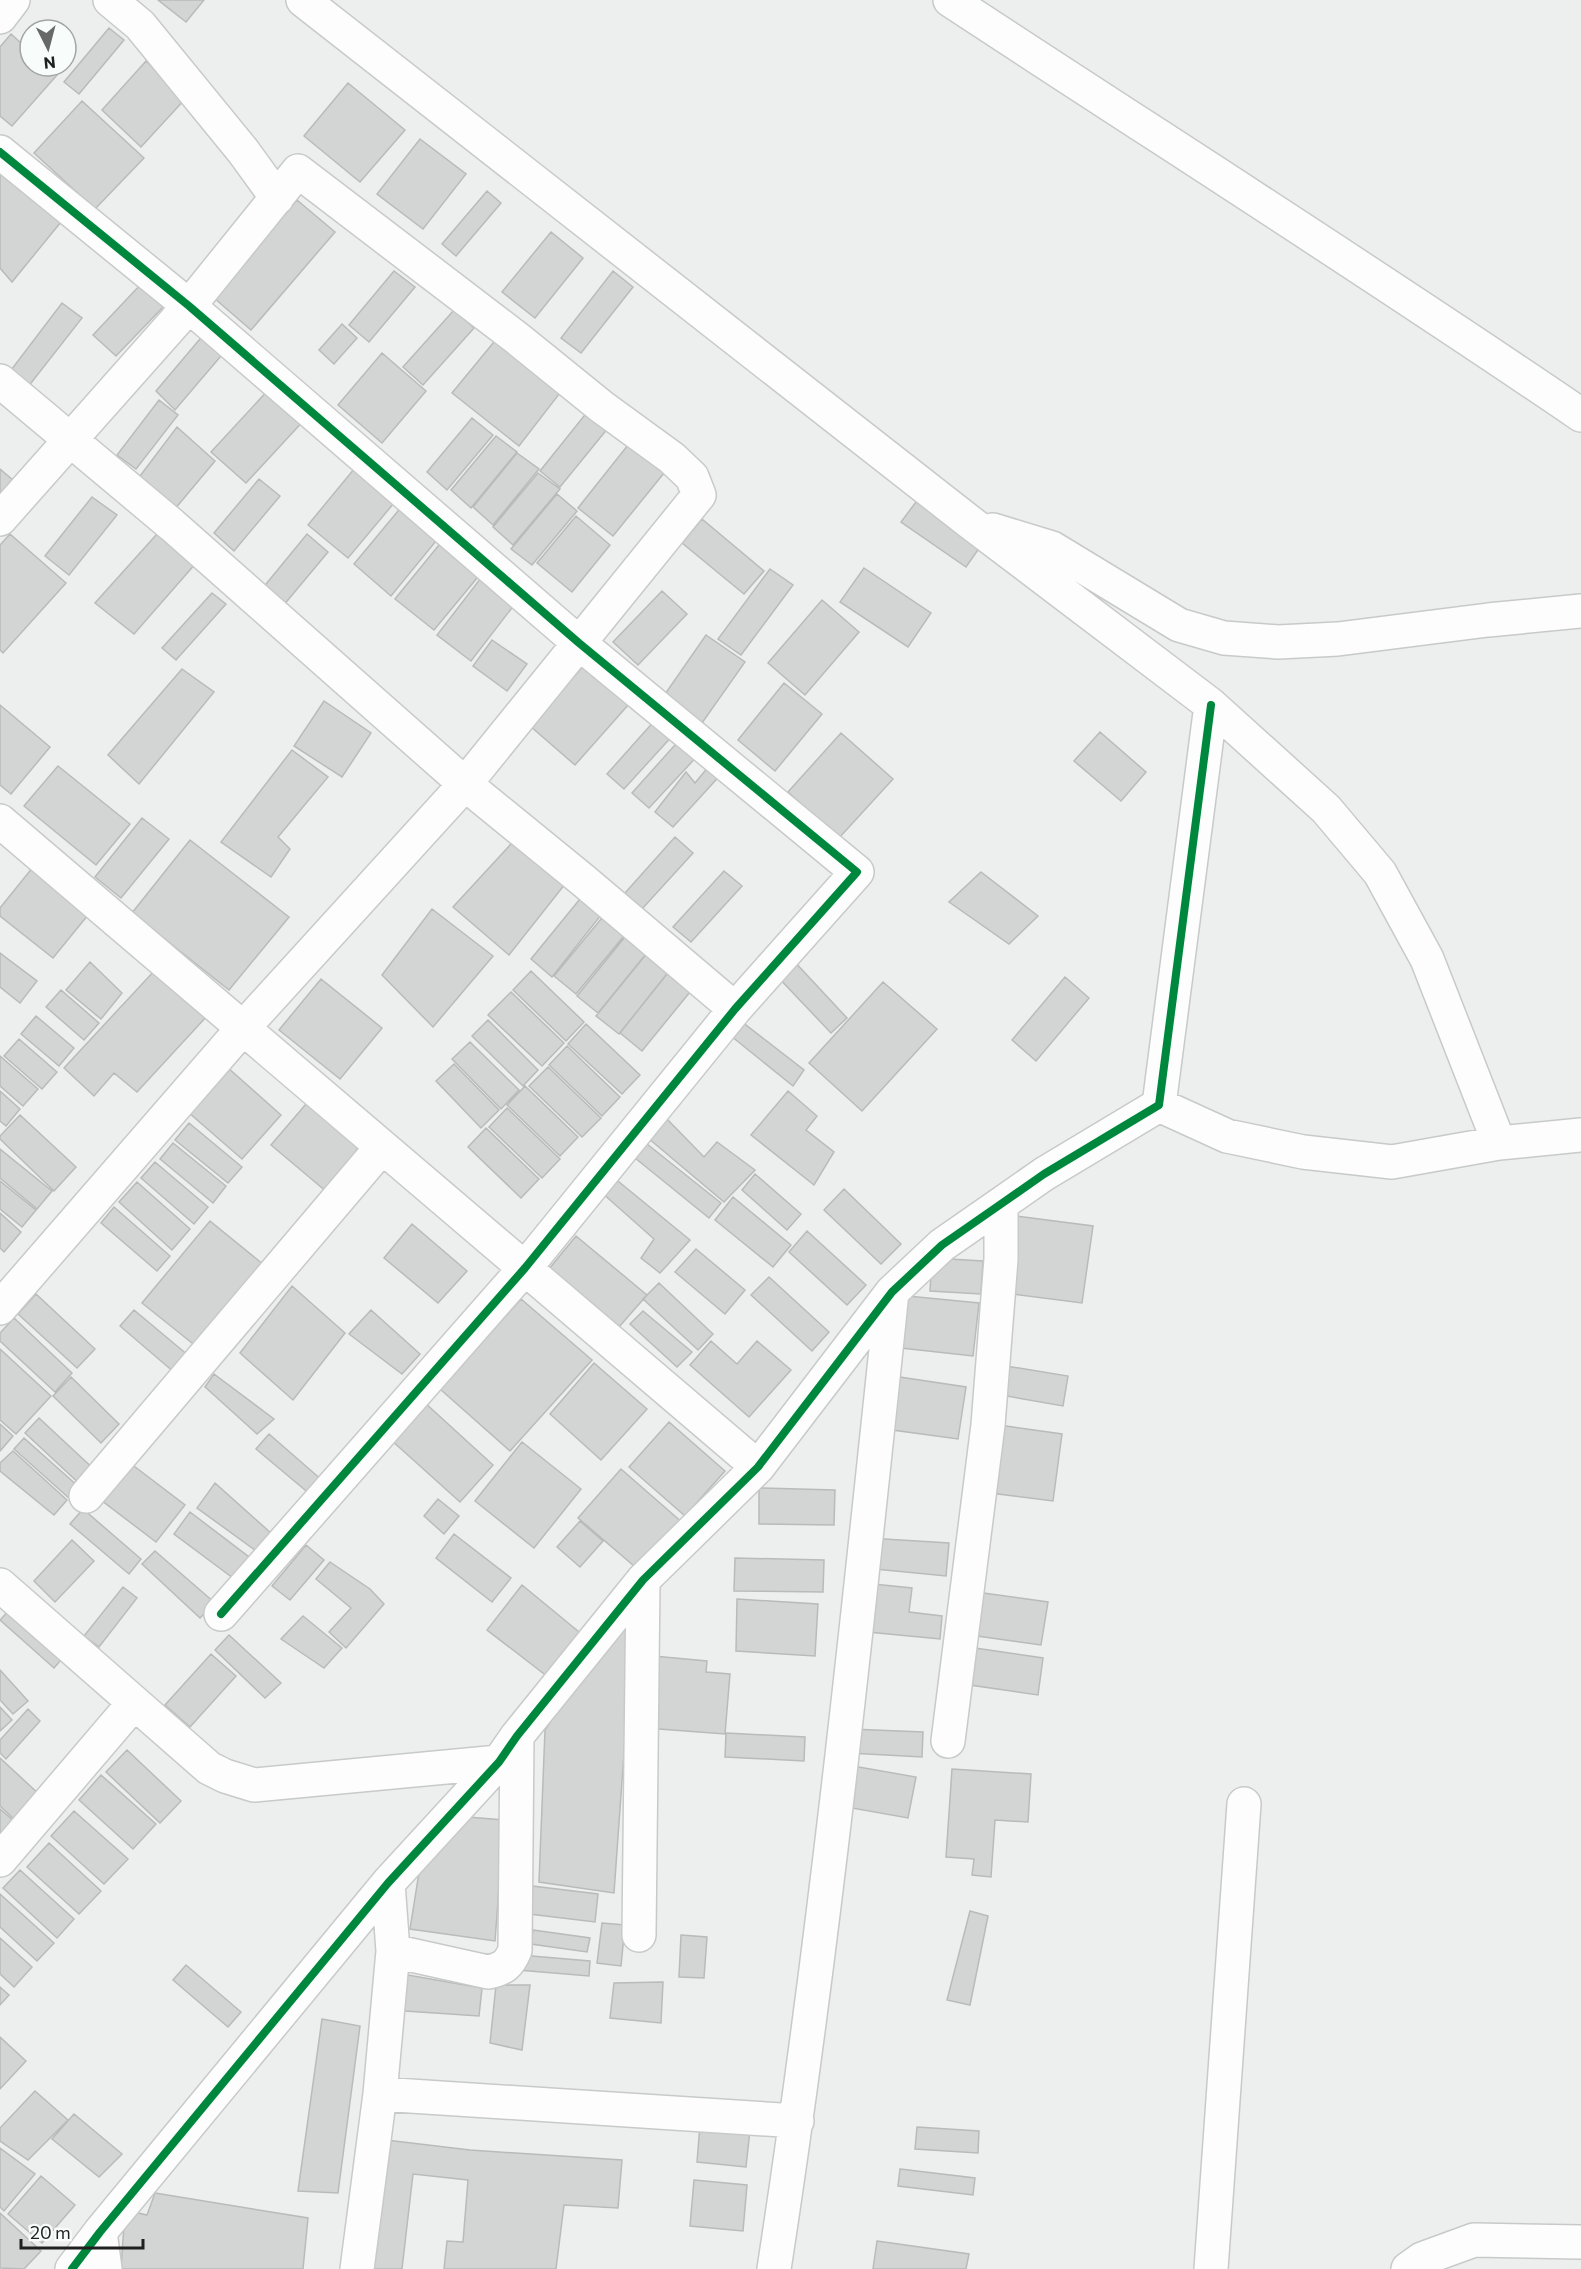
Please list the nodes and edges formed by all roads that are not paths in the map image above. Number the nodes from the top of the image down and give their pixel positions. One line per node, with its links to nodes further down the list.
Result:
1 (14, 0): 5 (street)
2 (110, 0): 7 (street)
3 (303, 0): 13 (street)
4 (950, 0): 10 (street)
5 (0, 17)
6 (0, 152): 8 (street)
7 (277, 198): 8 (street); 15 (street)
8 (189, 306): 11 (street); 15 (street)
9 (0, 381): 11 (street)
10 (1581, 415)
11 (72, 439): 12 (street); 17 (street)
12 (0, 519)
13 (971, 523): 14 (street); 16 (street)
14 (1581, 611)
15 (579, 643): 17 (street); 19 (street)
16 (1211, 705): 21 (street); 23 (street)
17 (465, 784): 19 (street); 20 (street)
18 (0, 821): 20 (street)
19 (735, 1009): 26 (street)
20 (243, 1028): 24 (street); 28 (street)
21 (1160, 1105): 23 (street); 25 (street)
22 (1581, 1135): 23 (street)
23 (1499, 1143)
24 (382, 1147): 26 (street); 30 (street)
25 (1001, 1204): 27 (street); 35 (street)
26 (525, 1268): 29 (street); 33 (street)
27 (892, 1292): 29 (street); 43 (street)
28 (0, 1308)
29 (758, 1467): 31 (street)
30 (86, 1496)
31 (643, 1580): 36 (street); 40 (street)
32 (4, 1596): 34 (street)
33 (221, 1614)
34 (134, 1703): 36 (street); 38 (street)
35 (948, 1741)
36 (508, 1749): 39 (street); 41 (street)
37 (1244, 1804): 50 (street)
38 (0, 1860)
39 (388, 1883): 41 (street); 44 (street)
40 (639, 1935)
41 (393, 1951): 42 (street)
42 (380, 2094): 43 (street); 48 (street)
43 (797, 2121): 49 (street)
44 (100, 2232): 46 (street); 47 (street)
45 (1581, 2242): 51 (street)
46 (72, 2269)
47 (105, 2269)
48 (357, 2269)
49 (774, 2269)
50 (1211, 2269)
51 (1408, 2269)

